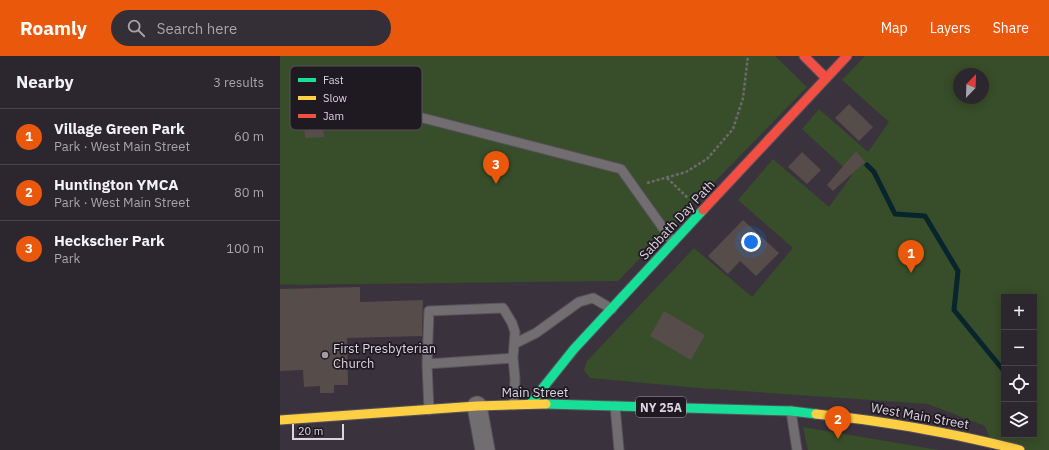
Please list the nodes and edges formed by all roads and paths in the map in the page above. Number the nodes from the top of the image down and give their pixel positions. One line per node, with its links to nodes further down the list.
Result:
1 (748, 56): 6 (path)
2 (804, 56): 4 (main road)
3 (847, 56): 4 (main road, Sabbath Day Path)
4 (826, 78): 9 (main road, Sabbath Day Path)
5 (422, 118): 7 (lane)
6 (667, 178): 7 (path); 8 (path)
7 (633, 187): 9 (lane)
8 (689, 198)
9 (674, 243): 10 (main road, Sabbath Day Path)
10 (612, 309): 11 (lane); 14 (main road, Sabbath Day Path)
11 (514, 344): 12 (lane); 13 (lane)
12 (513, 358): 13 (lane); 15 (lane)
13 (427, 364): 18 (lane)
14 (530, 404): 15 (main road, Main Street / NY 25A); 17 (main road, Main Street / NY 25A)
15 (514, 405): 16 (main road, Main Street / NY 25A)
16 (477, 406): 18 (main road, Main Street / NY 25A); 22 (street)
17 (615, 406): 19 (main road, Main Street / NY 25A); 23 (lane)
18 (429, 410): 20 (main road, Main Street / NY 25A)
19 (791, 411): 21 (lane); 24 (main road, West Main Street / NY 25A)
20 (280, 420)
21 (797, 449)
22 (485, 450)
23 (619, 450)
24 (1020, 450)

